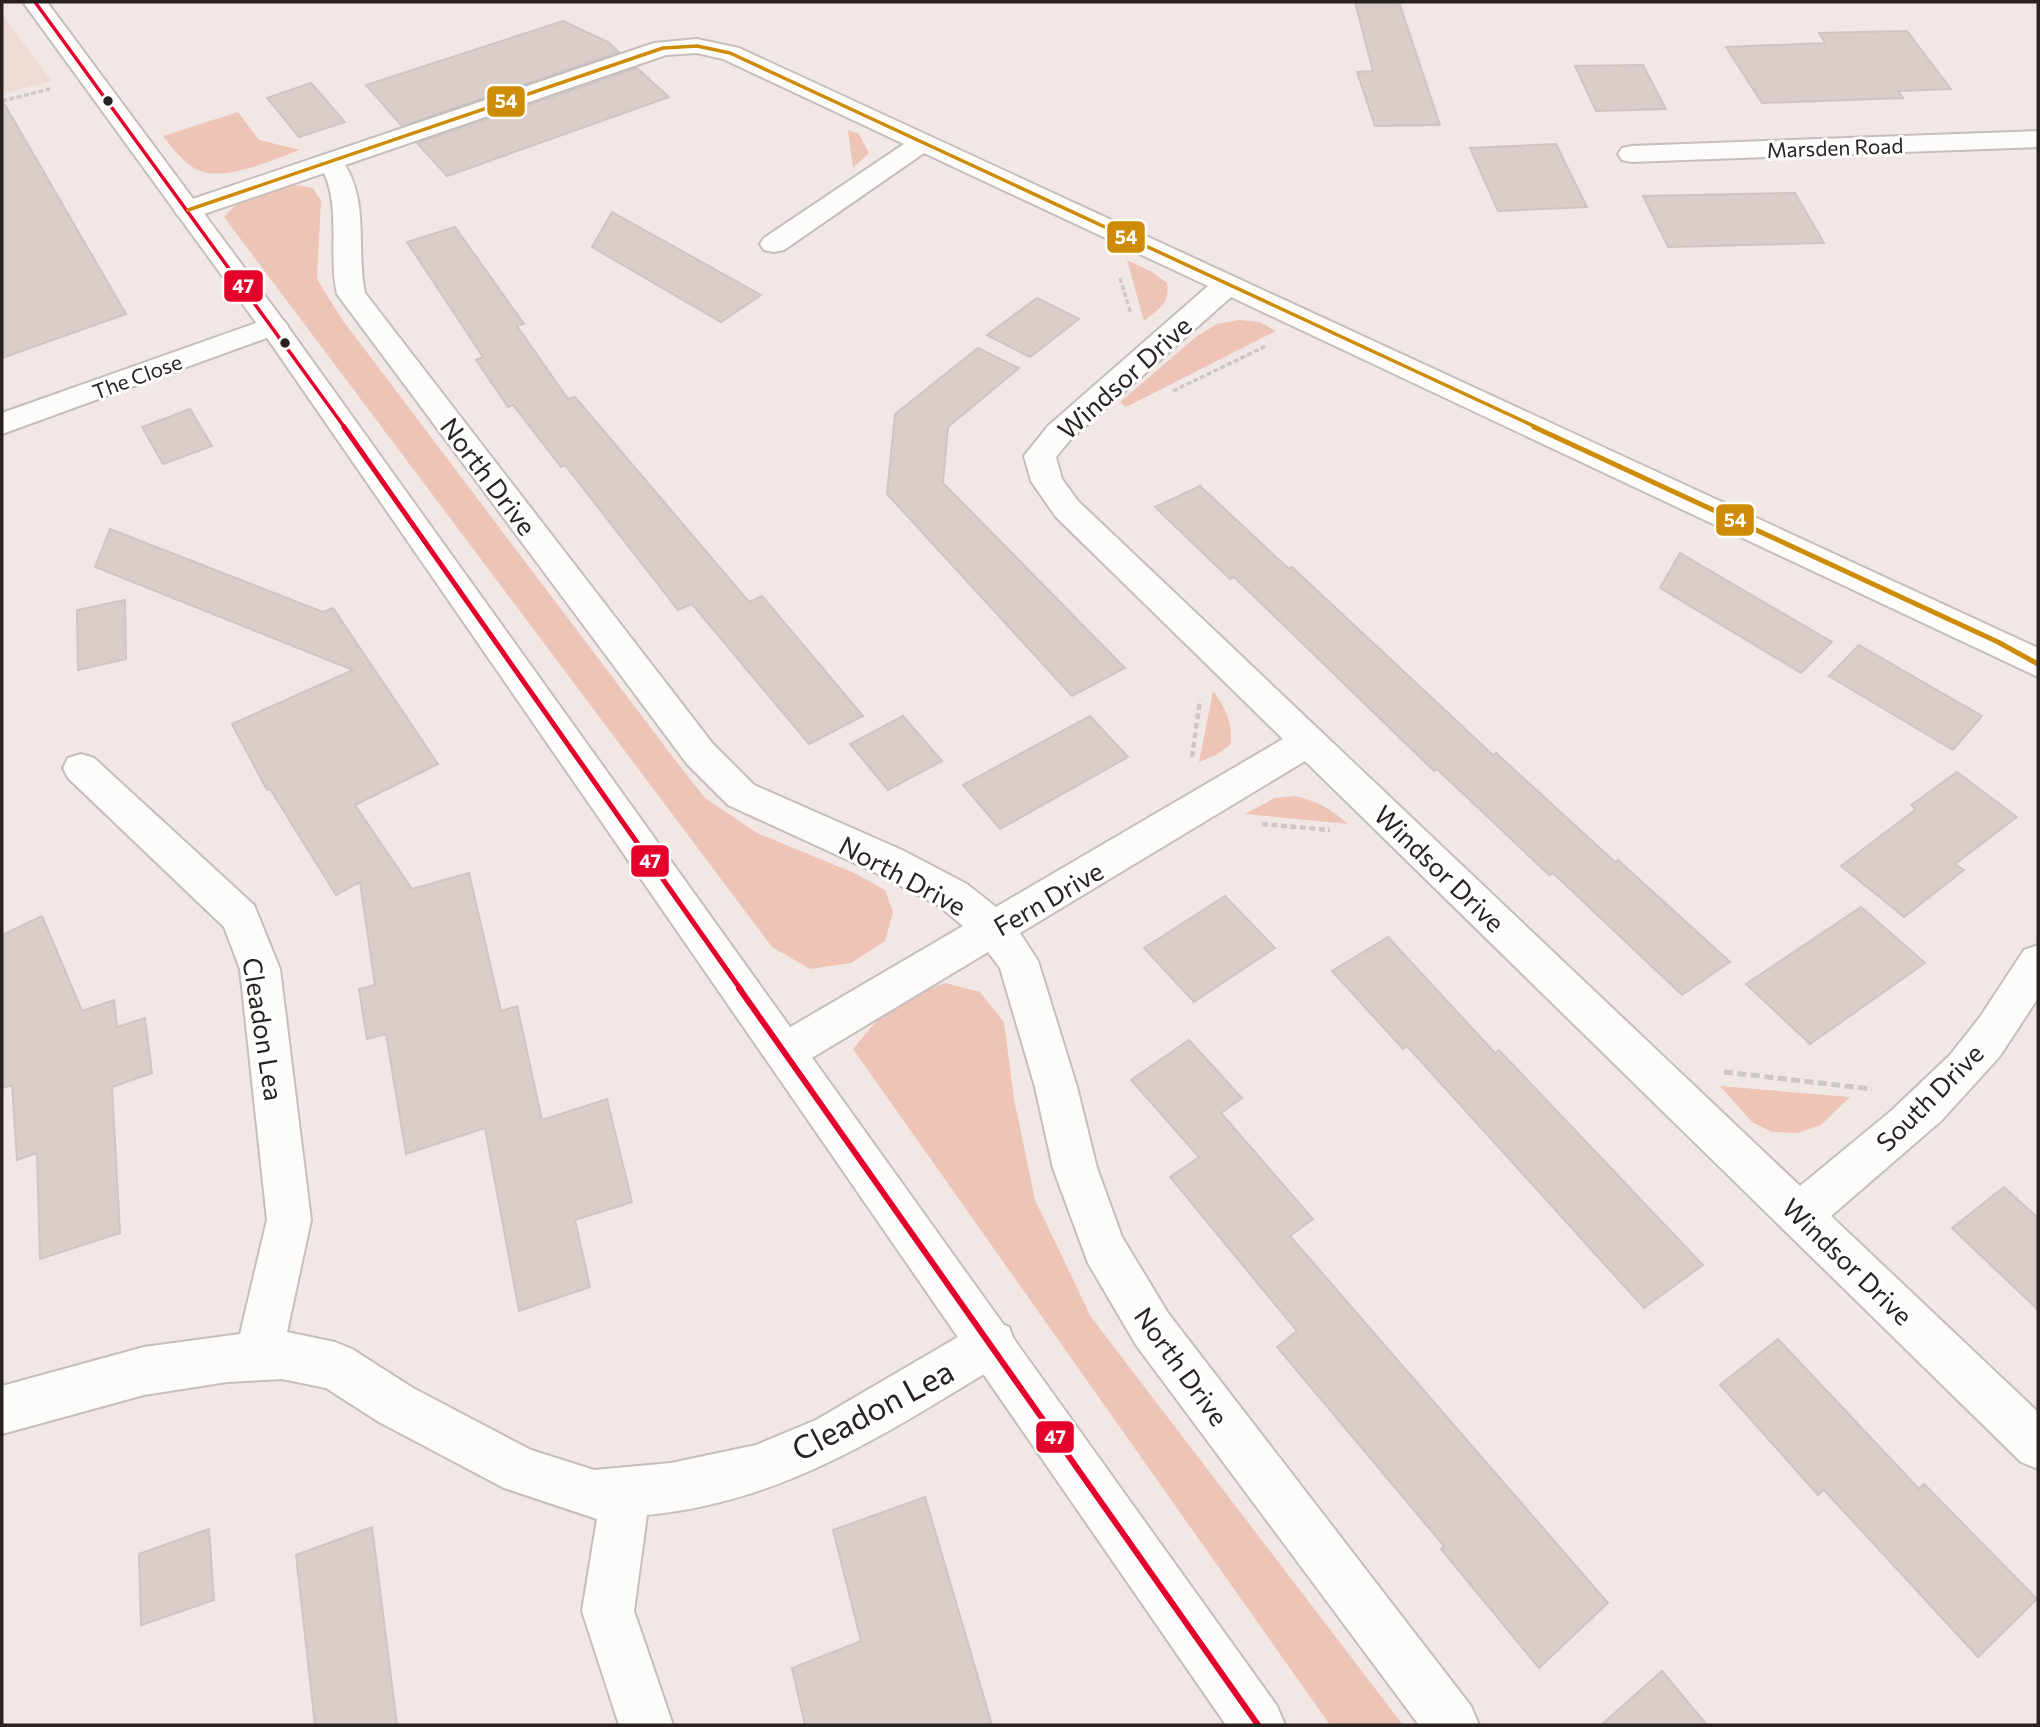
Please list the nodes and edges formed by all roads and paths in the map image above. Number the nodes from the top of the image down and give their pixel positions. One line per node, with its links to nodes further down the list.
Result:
1 (35, 2): 6 (street)
2 (2038, 139): 4 (street, Marsden Road)
3 (922, 143): 5 (street); 7 (street); 8 (street)
4 (1631, 154)
5 (330, 161): 6 (street); 16 (street, North Drive)
6 (188, 209): 10 (street)
7 (1105, 228): 9 (street); 11 (path)
8 (774, 244)
9 (1227, 285): 11 (street, Windsor Drive); 13 (street)
10 (273, 326): 12 (street, The Close); 18 (street)
11 (1144, 358): 14 (street, Windsor Drive)
12 (2, 424)
13 (2038, 664)
14 (1310, 741): 16 (street, Fern Drive); 19 (street, Windsor Drive)
15 (81, 768): 23 (street, Cleadon Lea)
16 (995, 929): 18 (street, Fern Drive); 29 (street, North Drive)
17 (2038, 962): 20 (street, South Drive)
18 (785, 1052): 22 (street)
19 (1643, 1062): 20 (path); 21 (street, Windsor Drive)
20 (1934, 1096): 21 (street, South Drive)
21 (1800, 1214): 25 (street, Windsor Drive)
22 (992, 1343): 26 (street, Cleadon Lea); 28 (street)
23 (258, 1356): 24 (street, Cleadon Lea); 26 (street, Cleadon Lea)
24 (2, 1410)
25 (2038, 1445)
26 (626, 1492): 27 (street)
27 (646, 1725)
28 (1258, 1725)
29 (1452, 1725)

